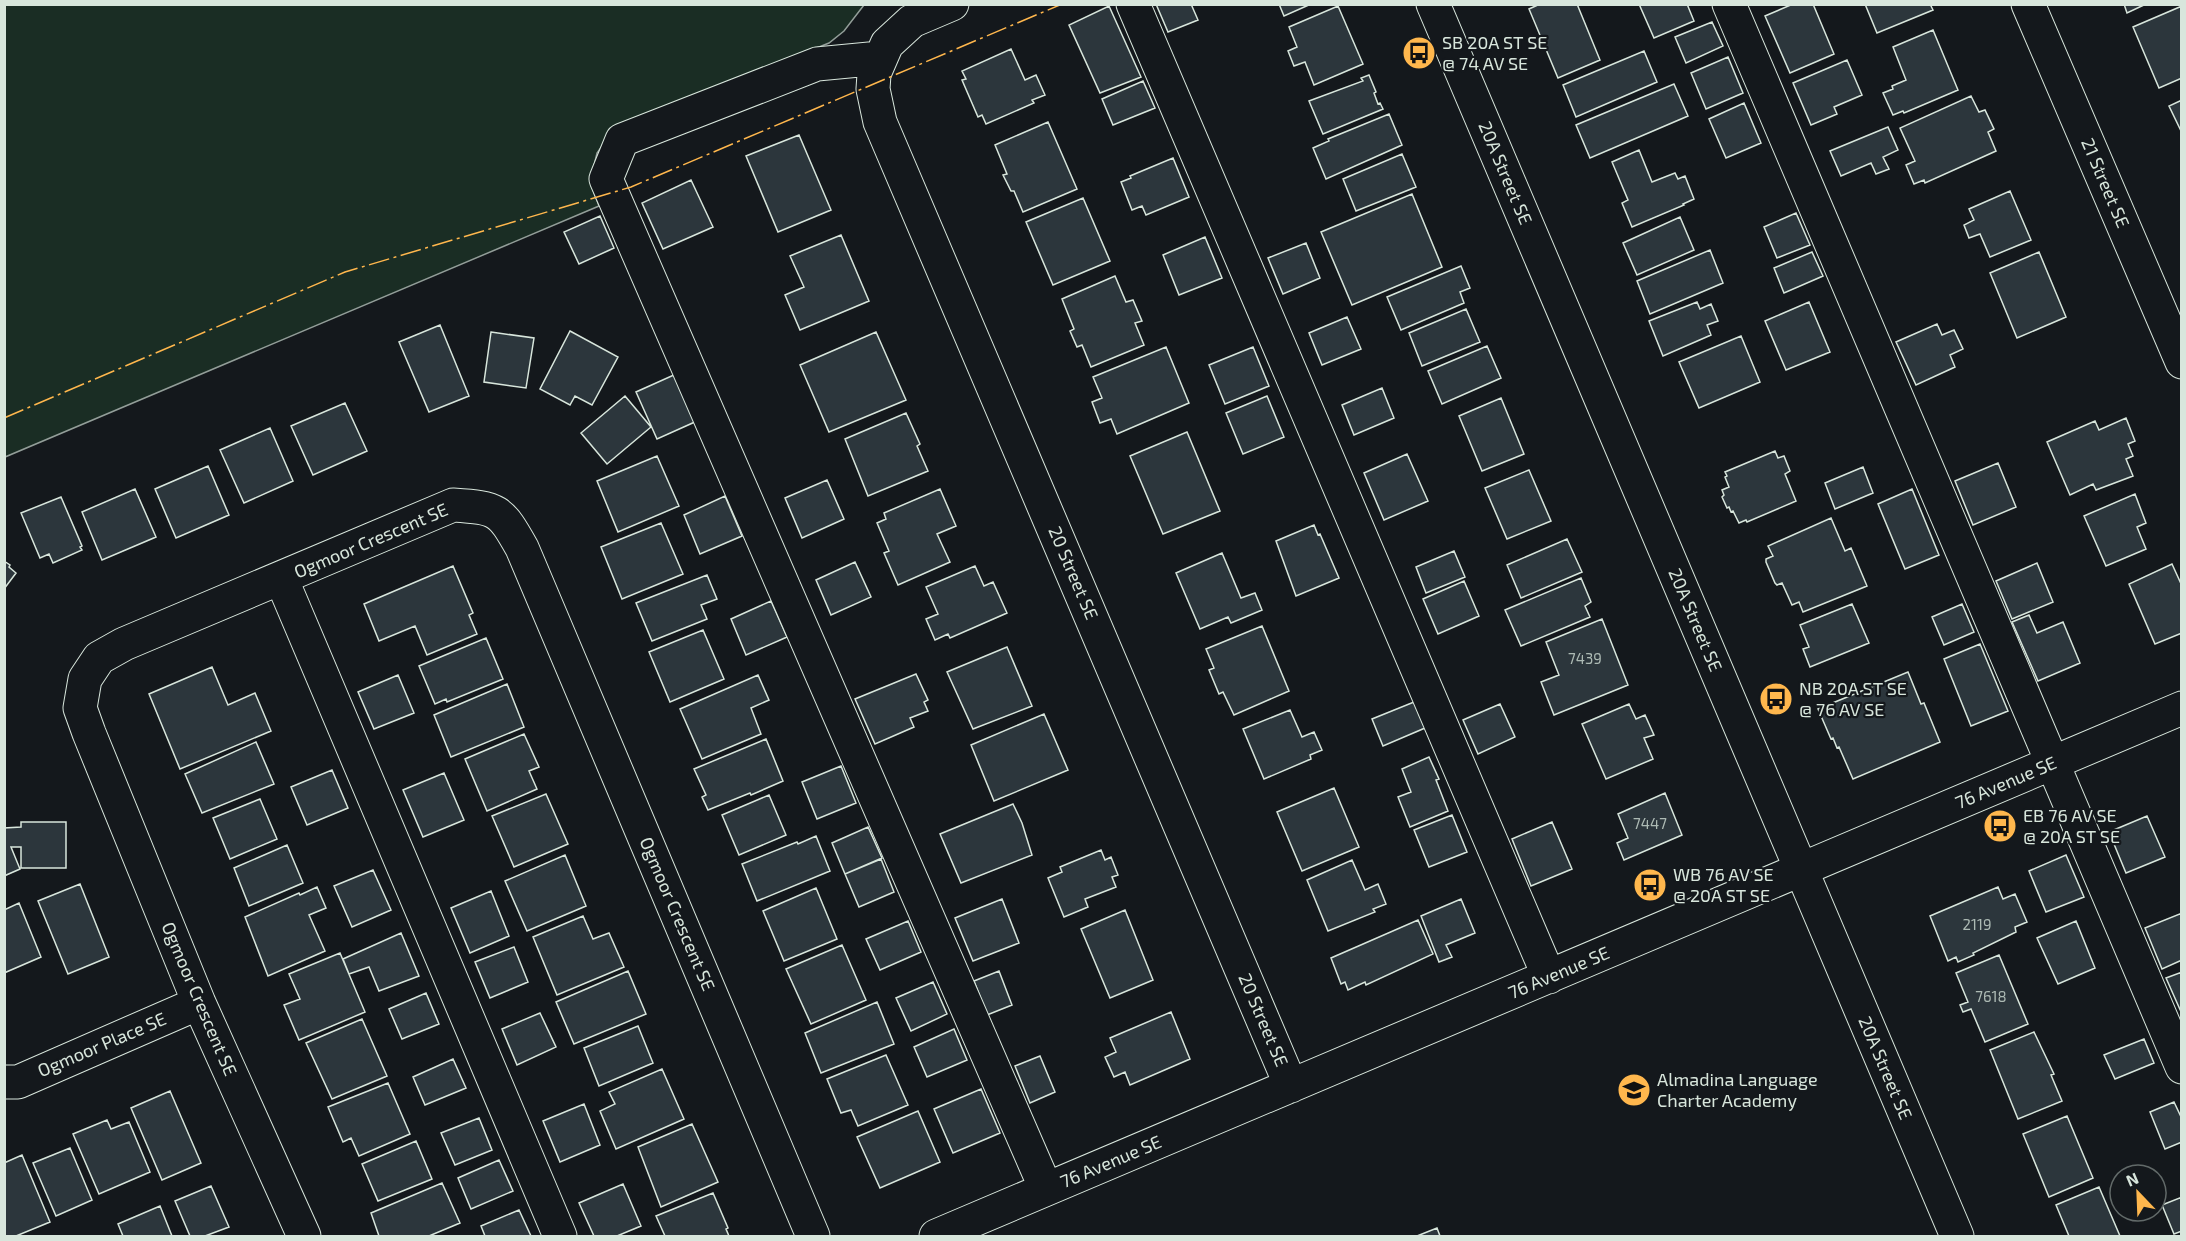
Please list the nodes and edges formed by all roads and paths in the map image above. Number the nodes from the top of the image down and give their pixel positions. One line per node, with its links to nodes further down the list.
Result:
1 (951, 4): 6 (street)
2 (1133, 4): 12 (street)
3 (1433, 4): 11 (street, 20A Street SE)
4 (1729, 4): 10 (street)
5 (2028, 4): 7 (street, 21 Street SE)
6 (880, 58): 16 (street, 20 Street SE); 17 (street)
7 (2181, 362)
8 (281, 578): 13 (street, Ogmoor Crescent SE); 19 (street); 20 (street, Ogmoor Crescent SE)
9 (2181, 708): 10 (street, 76 Avenue SE)
10 (2052, 763): 11 (street, 76 Avenue SE); 14 (street)
11 (1801, 870): 12 (street, 76 Avenue SE); 22 (street, 20A Street SE)
12 (1549, 977): 16 (street, 76 Avenue SE)
13 (199, 1004): 15 (street, Ogmoor Place SE); 18 (street, Ogmoor Crescent SE)
14 (2181, 1067)
15 (4, 1082)
16 (1291, 1086): 17 (street, 76 Avenue SE)
17 (1046, 1189): 21 (street, 76 Avenue SE)
18 (296, 1234)
19 (560, 1236)
20 (813, 1236)
21 (936, 1236)
22 (1957, 1236)

